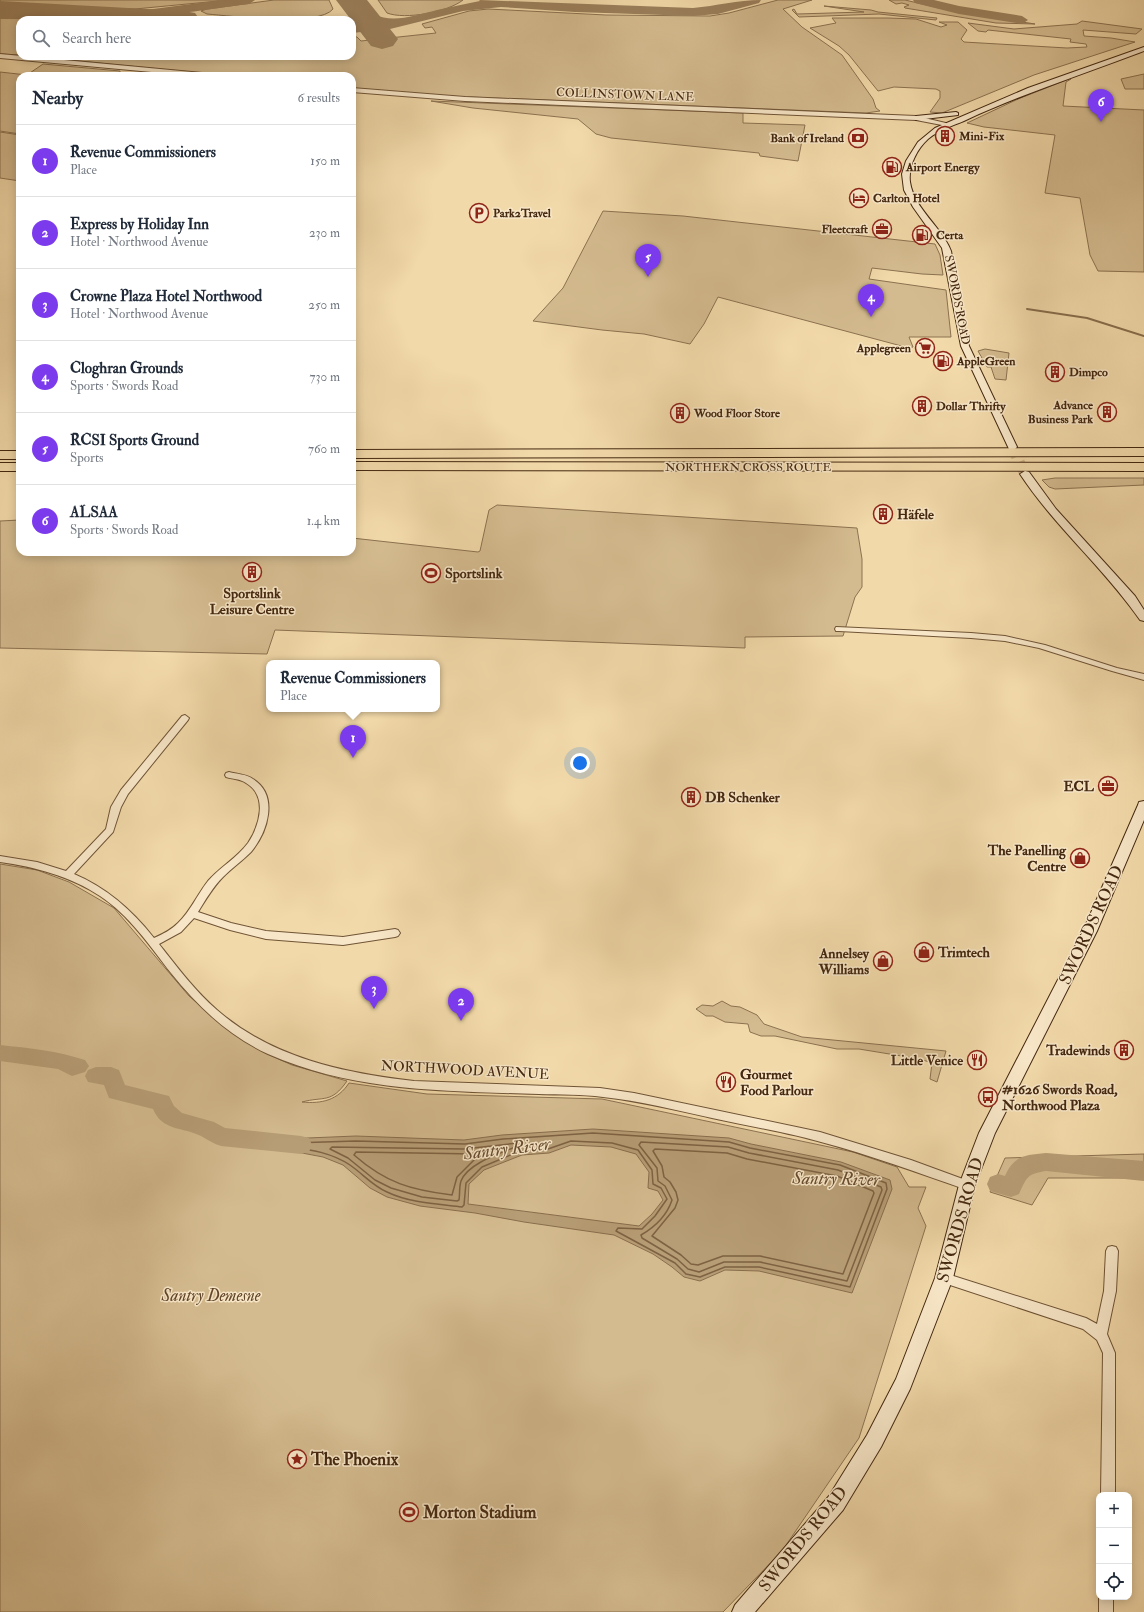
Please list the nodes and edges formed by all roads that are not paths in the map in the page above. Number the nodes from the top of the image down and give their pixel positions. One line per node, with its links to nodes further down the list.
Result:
1 (1144, 45): 8 (main road, SWORDS ROAD)
2 (1144, 49): 11 (main road, SWORDS ROAD)
3 (0, 56): 4 (street)
4 (16, 58)
5 (42, 60): 6 (street)
6 (170, 72)
7 (356, 90): 9 (street, COLLINSTOWN LANE)
8 (962, 113): 10 (main road); 11 (main road, SWORDS ROAD)
9 (897, 117): 10 (street, COLLINSTOWN LANE); 11 (street, COLLINSTOWN LANE)
10 (916, 118): 11 (street, COLLINSTOWN LANE)
11 (947, 124): 12 (main road, SWORDS ROAD)
12 (1012, 447)
13 (1144, 453): 16 (highway, NORTHERN CROSS ROUTE)
14 (0, 454): 15 (highway)
15 (16, 454)
16 (356, 454)
17 (356, 466): 20 (highway, NORTHERN CROSS ROUTE)
18 (0, 467): 19 (highway)
19 (16, 467)
20 (1144, 468)
21 (1025, 474): 22 (main road)
22 (1144, 618)
23 (839, 629): 24 (street)
24 (1144, 677)
25 (185, 718): 29 (street)
26 (229, 775): 30 (street)
27 (1144, 805): 33 (main road, SWORDS ROAD)
28 (0, 859): 29 (street, NORTHWOOD AVENUE)
29 (68, 874): 32 (street, NORTHWOOD AVENUE)
30 (191, 913): 31 (street); 32 (street)
31 (395, 933)
32 (153, 943): 33 (street, NORTHWOOD AVENUE)
33 (967, 1185): 35 (main road, SWORDS ROAD)
34 (1112, 1251): 36 (street)
35 (944, 1278): 36 (street); 39 (main road, SWORDS ROAD)
36 (1102, 1335): 37 (street)
37 (1108, 1492)
38 (1106, 1600): 40 (street)
39 (742, 1612)
40 (1106, 1612)

